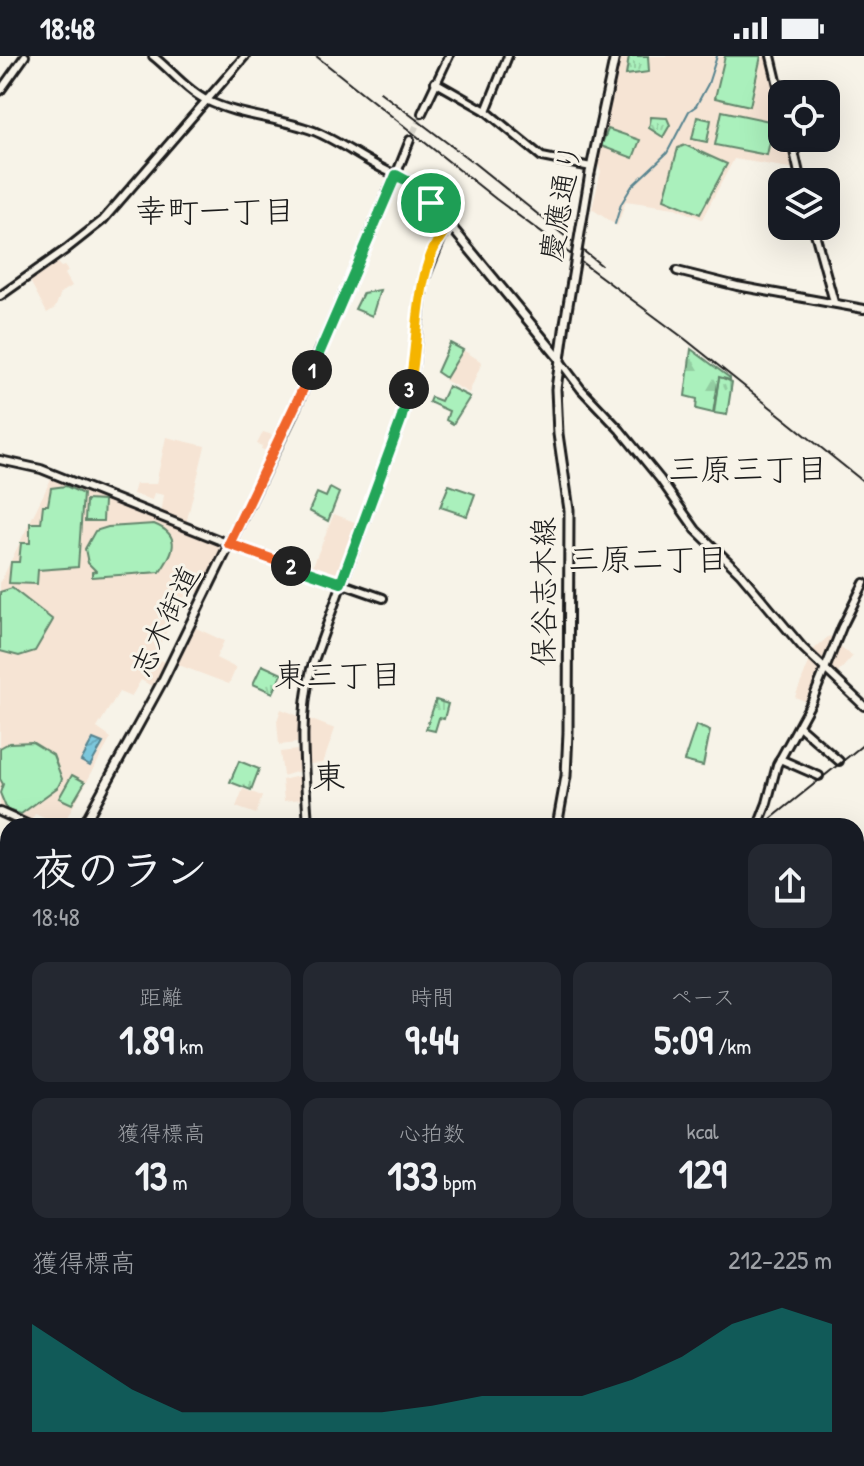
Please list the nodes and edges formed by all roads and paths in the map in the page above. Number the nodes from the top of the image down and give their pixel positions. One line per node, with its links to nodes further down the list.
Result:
1 (25, 56): 10 (street)
2 (153, 56): 11 (street)
3 (245, 56): 11 (street)
4 (449, 56): 9 (street)
5 (508, 56): 12 (street)
6 (615, 56): 15 (main road, 慶應通り)
7 (771, 56): 8 (street)
8 (777, 80)
9 (435, 82): 12 (street); 13 (street)
10 (0, 91)
11 (209, 98): 16 (street); 20 (street)
12 (486, 111): 15 (street)
13 (422, 113)
14 (410, 140): 16 (street)
15 (591, 170): 23 (main road, 慶應通り, bridge)
16 (396, 175): 17 (main road); 25 (main road, 志木街道)
17 (450, 225): 23 (main road); 26 (street)
18 (817, 240): 21 (street)
19 (677, 271): 21 (street)
20 (0, 296)
21 (834, 302): 22 (street)
22 (864, 309)
23 (559, 358): 29 (street); 37 (main road, 保谷志木線)
24 (0, 460): 25 (street)
25 (229, 544): 26 (street); 35 (main road, 志木街道)
26 (341, 583): 28 (street); 36 (street)
27 (864, 583): 29 (street)
28 (383, 598)
29 (825, 670): 30 (street); 31 (street)
30 (864, 706)
31 (799, 726): 32 (street); 33 (street)
32 (780, 759): 34 (street); 38 (street)
33 (839, 761)
34 (819, 776)
35 (87, 818)
36 (307, 818)
37 (558, 818)
38 (761, 818)

